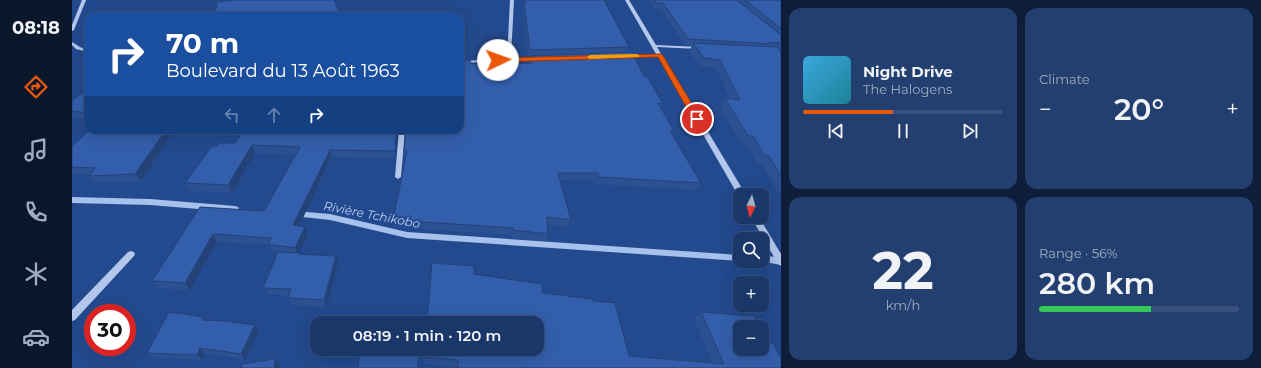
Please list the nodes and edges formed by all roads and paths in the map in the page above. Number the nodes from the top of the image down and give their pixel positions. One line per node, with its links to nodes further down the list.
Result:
1 (84, 0): 4 (street)
2 (512, 0): 14 (street)
3 (627, 0): 8 (street)
4 (78, 15): 5 (street); 6 (street)
5 (72, 16)
6 (72, 30)
7 (72, 43): 10 (street)
8 (654, 46): 9 (street); 11 (street)
9 (702, 48)
10 (84, 50)
11 (660, 55): 12 (street); 18 (street)
12 (620, 56)
13 (542, 58): 14 (street)
14 (511, 59): 15 (street)
15 (464, 62)
16 (402, 134): 17 (street)
17 (398, 177)
18 (738, 188)
19 (759, 224): 21 (street)
20 (131, 254): 22 (street)
21 (781, 262)
22 (72, 316)

